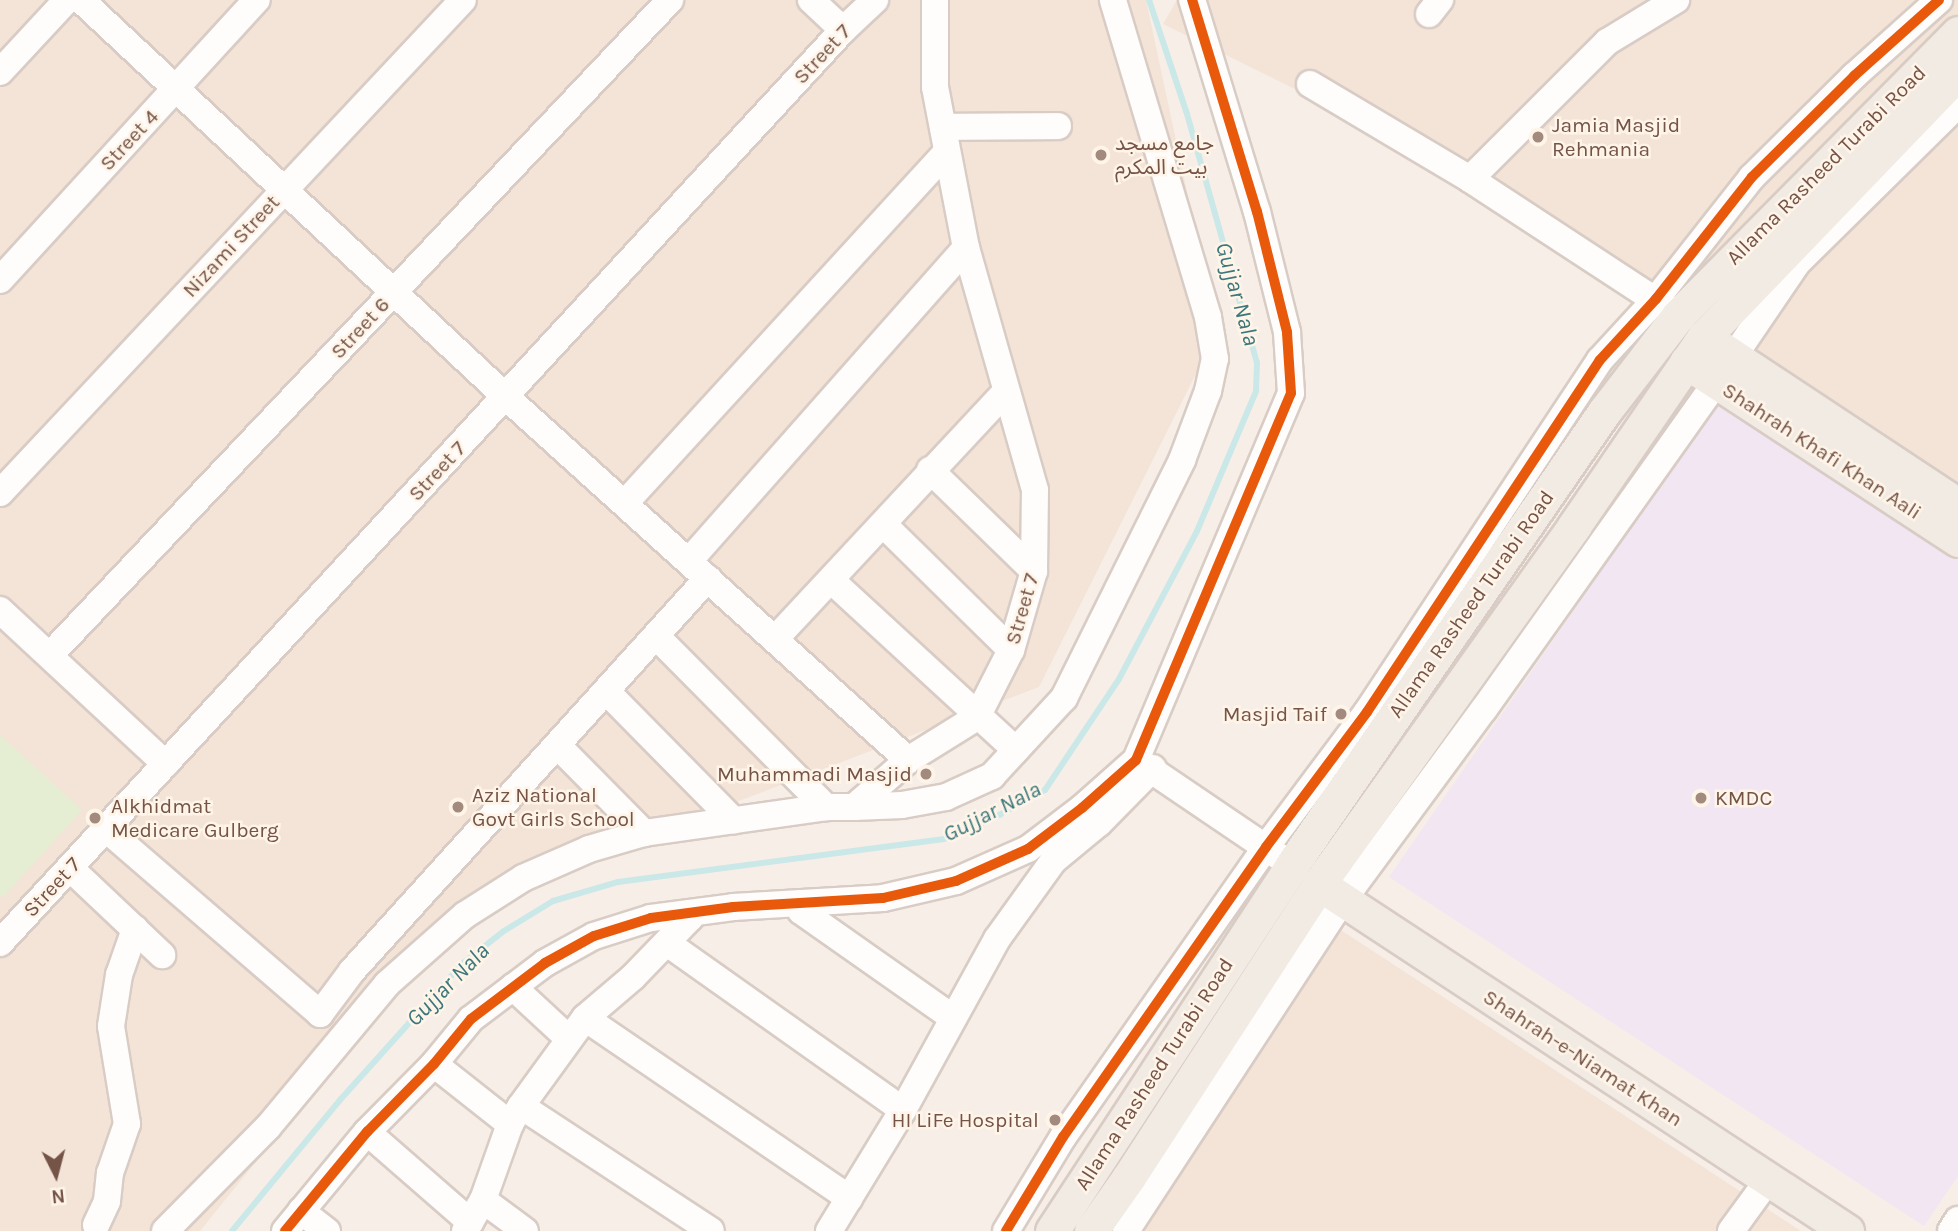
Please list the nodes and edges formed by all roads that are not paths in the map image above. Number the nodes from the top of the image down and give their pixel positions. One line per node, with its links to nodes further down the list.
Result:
1 (67, 0): 15 (street)
2 (81, 0): 18 (street)
3 (257, 0): 18 (street, Street 4)
4 (463, 0): 23 (street, Nizami Street)
5 (670, 0): 26 (street, Street 6)
6 (811, 0): 13 (street)
7 (875, 0): 13 (street, Street 7)
8 (935, 0): 21 (street, Street 7)
9 (1113, 0): 49 (street)
10 (1192, 0): 52 (street)
11 (1676, 0): 22 (street)
12 (1939, 0): 27 (street)
13 (843, 30): 31 (street, Street 7)
14 (1958, 33): 27 (main road, Allama Rasheed Turabi Road)
15 (0, 72)
16 (1958, 73): 28 (main road, Allama Rasheed Turabi Road)
17 (1310, 84): 22 (street)
18 (176, 88): 23 (street); 25 (street, Street 4)
19 (1958, 104): 29 (street)
20 (1058, 126): 21 (street)
21 (945, 140): 24 (street, Street 7); 34 (street)
22 (1470, 179): 27 (street)
23 (284, 189): 26 (street); 33 (street, Nizami Street)
24 (966, 248): 30 (street, Street 7); 38 (street)
25 (0, 280)
26 (394, 291): 31 (street); 45 (street, Street 6)
27 (1667, 307): 28 (street); 59 (main road, Allama Rasheed Turabi Road)
28 (1695, 350): 29 (main road, Shahrah Khafi Khan Aali); 61 (main road, Allama Rasheed Turabi Road)
29 (1725, 369): 35 (main road, Shahrah Khafi Khan Aali); 37 (main road, Shahrah Khafi Khan Aali); 61 (street)
30 (1005, 392): 32 (street); 39 (street, Street 7)
31 (506, 397): 34 (street); 51 (street, Street 7)
32 (930, 470): 36 (street); 39 (street)
33 (0, 493)
34 (625, 503): 38 (street)
35 (1958, 505)
36 (884, 525): 40 (street); 44 (street)
37 (1958, 540)
38 (698, 570): 42 (street); 43 (street)
39 (1034, 571): 44 (street, Street 7)
40 (831, 580): 43 (street); 47 (street)
41 (0, 610): 45 (street)
42 (657, 637): 46 (street); 53 (street)
43 (775, 639): 50 (street)
44 (1011, 650): 47 (street, Street 7)
45 (50, 655): 51 (street)
46 (606, 691): 48 (street); 56 (street)
47 (977, 717): 49 (street); 50 (street)
48 (557, 745): 57 (street); 58 (street)
49 (1016, 750): 54 (street)
50 (908, 760): 54 (street)
51 (166, 764): 57 (street, Street 7)
52 (1144, 764): 55 (street); 59 (street)
53 (826, 807): 54 (street); 56 (street)
54 (854, 807)
55 (1091, 816): 62 (street); 69 (street)
56 (734, 821): 58 (street)
57 (106, 829): 60 (street, Street 7)
58 (644, 834): 82 (street)
59 (1279, 856): 61 (street); 87 (street); 88 (main road, Allama Rasheed Turabi Road)
60 (70, 868): 64 (street); 65 (street, Street 7)
61 (1331, 892): 76 (main road, Shahrah-e-Niamat Khan); 89 (main road, Allama Rasheed Turabi Road); 90 (street)
62 (801, 903): 63 (street); 69 (street)
63 (690, 913): 66 (street); 68 (street)
64 (135, 929): 67 (street); 81 (street)
65 (0, 943)
66 (667, 943): 70 (street); 73 (street)
67 (162, 955)
68 (513, 987): 71 (street); 72 (street)
69 (952, 1017): 73 (street)
70 (585, 1018): 71 (street); 77 (street)
71 (569, 1039): 74 (street)
72 (434, 1064): 74 (street); 75 (street)
73 (903, 1110): 77 (street)
74 (516, 1115): 78 (street); 85 (street)
75 (367, 1132): 78 (street); 80 (street)
76 (1768, 1180): 91 (street); 92 (main road, Shahrah-e-Niamat Khan)
77 (849, 1198): 86 (street)
78 (473, 1218): 84 (street)
79 (1958, 1220): 93 (street)
80 (293, 1221): 83 (street)
81 (96, 1225)
82 (165, 1231)
83 (327, 1231)
84 (525, 1231)
85 (711, 1231)
86 (829, 1231)
87 (1006, 1231)
88 (1052, 1231)
89 (1091, 1231)
90 (1126, 1231)
91 (1731, 1231)
92 (1847, 1231)
93 (1951, 1231)

